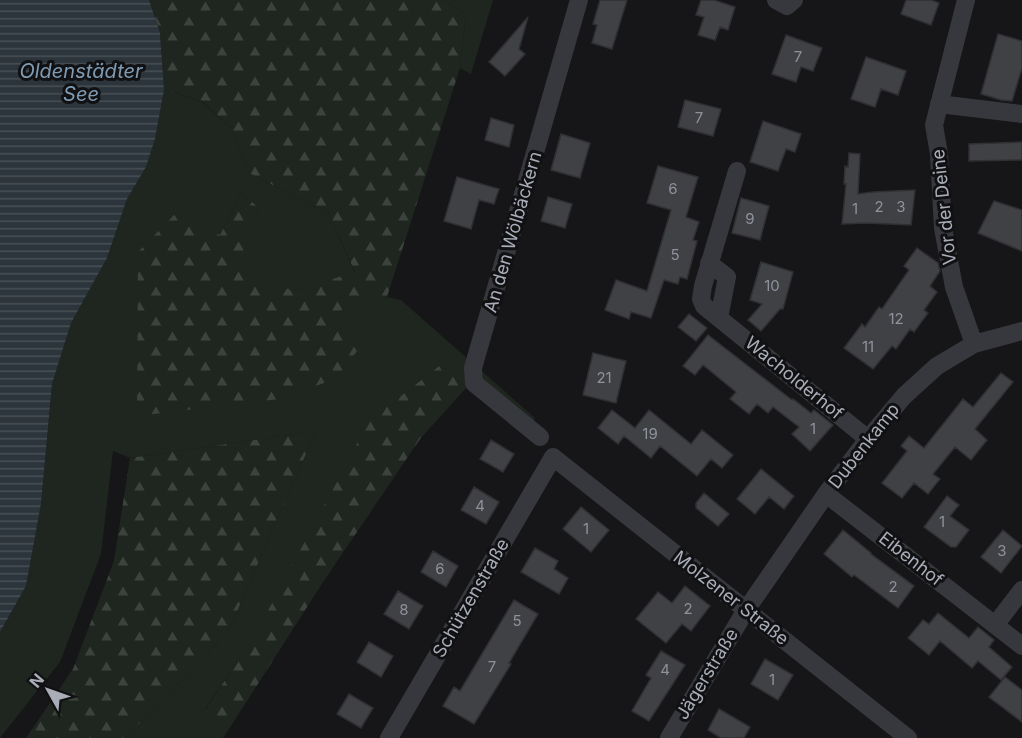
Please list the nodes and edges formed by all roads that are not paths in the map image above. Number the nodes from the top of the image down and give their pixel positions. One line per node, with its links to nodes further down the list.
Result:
1 (579, 0): 10 (street, An den Wölbäckern)
2 (776, 0): 3 (street)
3 (794, 0)
4 (966, 0): 5 (street, Vor der Deine)
5 (939, 104): 6 (street); 9 (street, Vor der Deine)
6 (1022, 114)
7 (737, 171): 11 (street, Wacholderhof)
8 (1022, 332): 9 (street, Dubenkamp)
9 (974, 344): 11 (street, Dubenkamp)
10 (540, 437)
11 (868, 439): 13 (street, Dubenkamp)
12 (553, 457): 15 (street, Molzener Straße); 18 (street, Schützenstraße)
13 (826, 494): 15 (street, Dubenkamp); 16 (street, Eibenhof)
14 (1022, 590): 16 (street)
15 (746, 610): 19 (street, Jägerstraße); 20 (street, Molzener Straße)
16 (995, 625): 17 (street, Eibenhof)
17 (1022, 646)
18 (389, 738)
19 (669, 738)
20 (909, 738)

